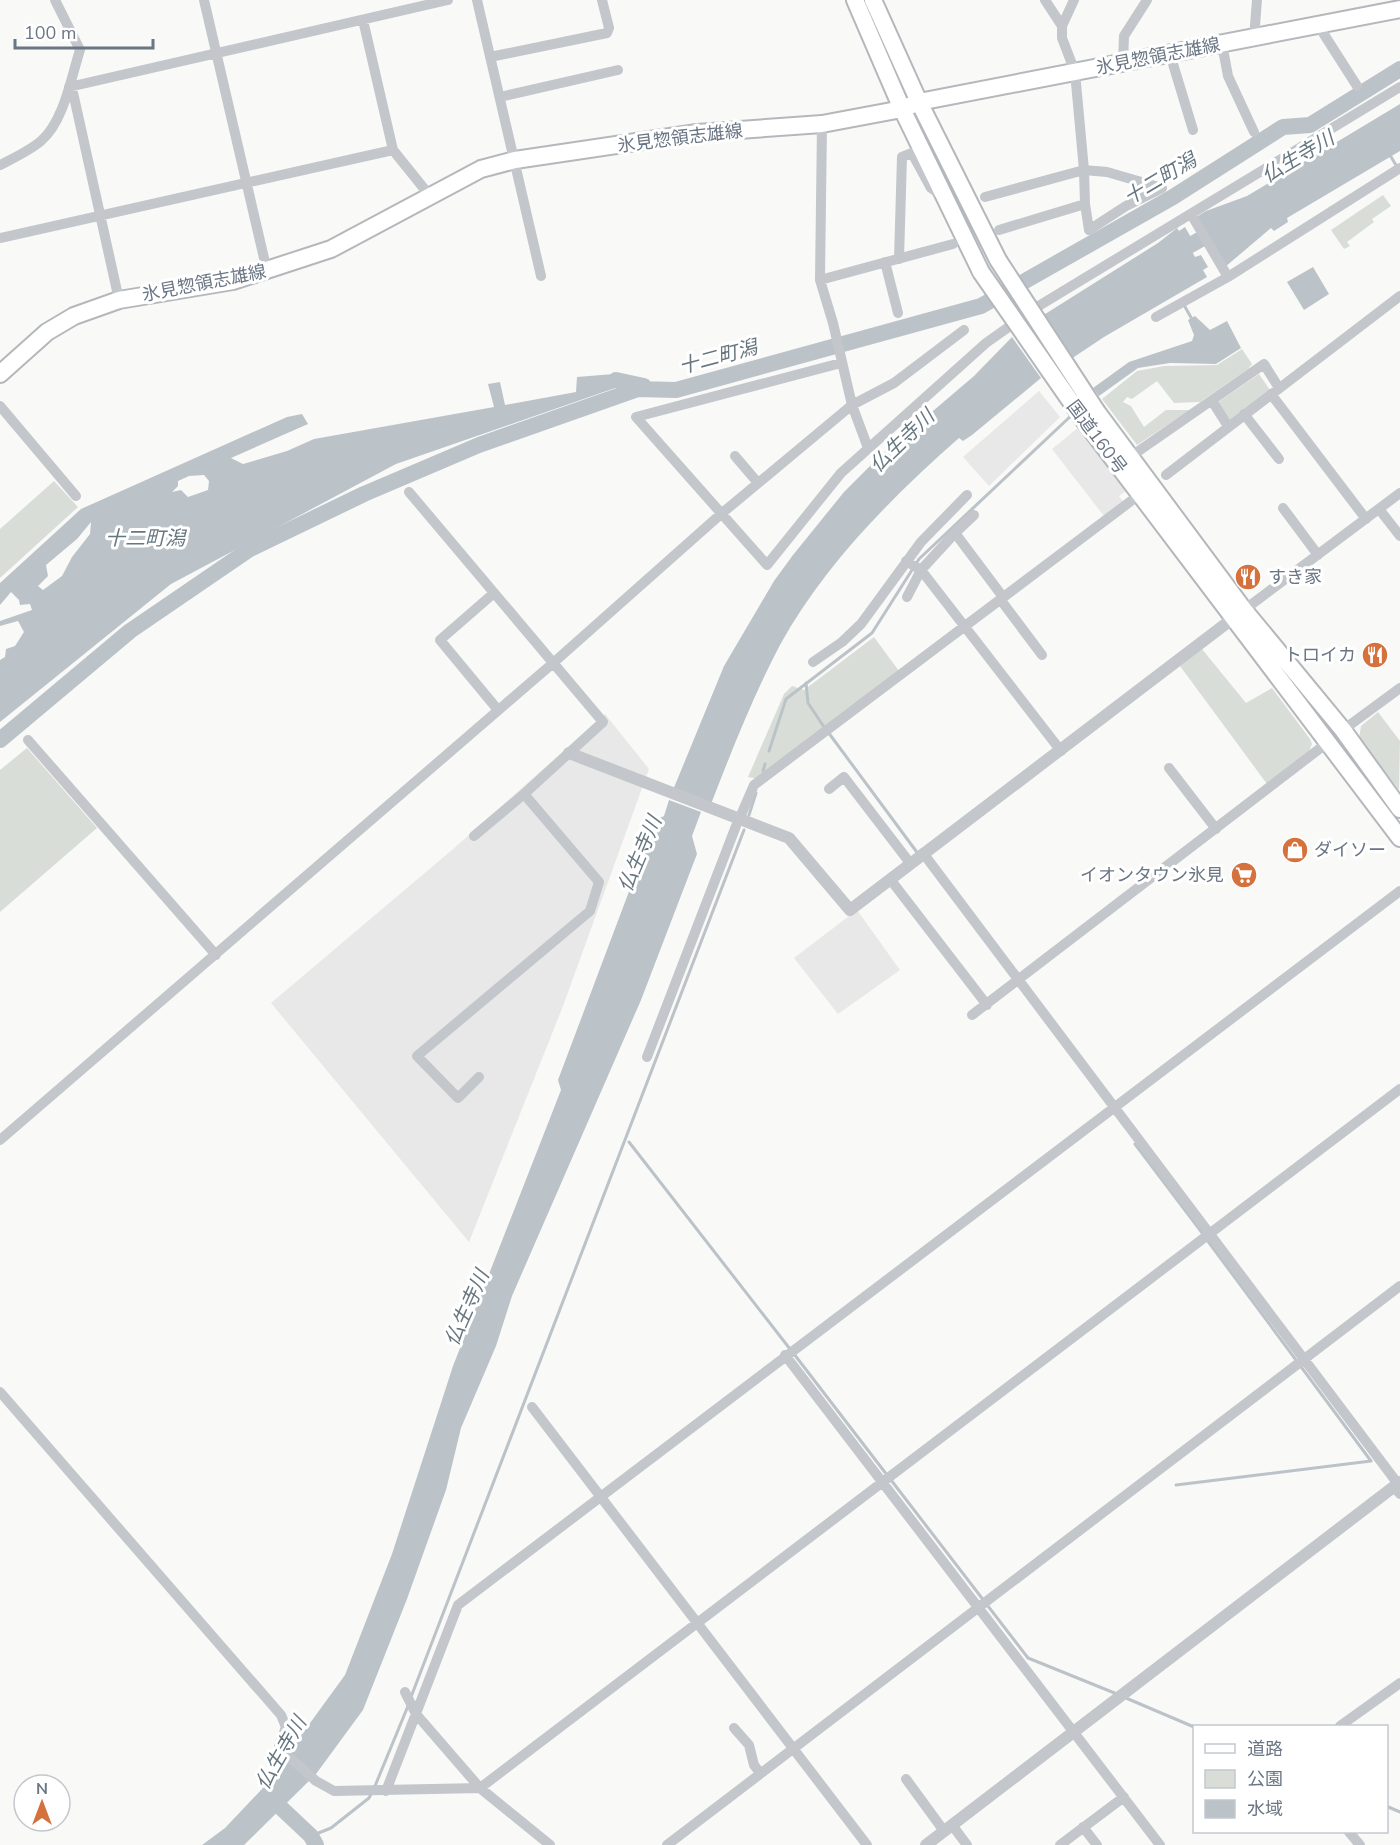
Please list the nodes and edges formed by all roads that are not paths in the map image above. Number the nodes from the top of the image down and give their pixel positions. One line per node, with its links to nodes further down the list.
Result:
1 (55, 0): 26 (street)
2 (204, 0): 18 (street)
3 (448, 0): 13 (street)
4 (477, 0): 20 (street)
5 (602, 0): 20 (street)
6 (855, 0): 29 (main road, 国道160号)
7 (873, 0): 28 (main road, 国道160号)
8 (1044, 0): 15 (street)
9 (1074, 0): 15 (street)
10 (1147, 0): 21 (street)
11 (1257, 0): 16 (street)
12 (1400, 9): 14 (main road, 氷見惣領志雄線)
13 (363, 20): 18 (street); 33 (street)
14 (1318, 25): 16 (main road, 氷見惣領志雄線); 24 (street)
15 (1062, 26): 23 (street)
16 (1254, 38): 17 (main road, 氷見惣領志雄線)
17 (1221, 44): 19 (main road, 氷見惣領志雄線); 32 (street)
18 (216, 54): 26 (street); 38 (street)
19 (1170, 54): 21 (main road, 氷見惣領志雄線); 31 (street)
20 (490, 57): 27 (street)
21 (1124, 63): 23 (main road, 氷見惣領志雄線)
22 (618, 70): 27 (street)
23 (1075, 72): 28 (main road, 氷見惣領志雄線); 37 (street)
24 (1357, 86)
25 (1400, 87): 43 (street)
26 (70, 88): 35 (street); 44 (street)
27 (500, 98): 34 (street)
28 (919, 102): 29 (main road, 氷見惣領志雄線); 66 (main road, 国道160号, bridge)
29 (902, 109): 30 (main road, 氷見惣領志雄線); 41 (main road, 国道160号)
30 (822, 124): 34 (main road, 氷見惣領志雄線); 53 (street)
31 (1193, 130)
32 (1254, 132)
33 (393, 150): 38 (street); 39 (street)
34 (515, 160): 39 (main road, 氷見惣領志雄線); 51 (street)
35 (0, 165)
36 (1400, 168): 52 (street)
37 (1084, 170): 40 (street); 42 (street); 42 (street)
38 (246, 183): 44 (street); 50 (street)
39 (429, 196): 50 (main road, 氷見惣領志雄線)
40 (985, 197)
41 (945, 198): 48 (street); 66 (main road, 国道160号, bridge)
42 (1085, 204): 45 (street)
43 (1191, 214): 52 (street); 68 (street)
44 (100, 215): 46 (street); 55 (street)
45 (999, 230)
46 (0, 238)
47 (953, 244): 48 (street)
48 (899, 259): 49 (street)
49 (885, 262): 53 (street); 56 (street)
50 (267, 272): 55 (main road, 氷見惣領志雄線)
51 (541, 276)
52 (1227, 277): 57 (street)
53 (819, 280): 59 (street)
54 (1400, 296): 61 (street)
55 (119, 300): 60 (main road, 氷見惣領志雄線)
56 (898, 313)
57 (1156, 317)
58 (964, 330): 63 (street)
59 (841, 363): 63 (street); 81 (street)
60 (0, 374)
61 (1275, 391): 62 (street); 65 (street); 83 (street)
62 (1212, 401): 67 (street); 70 (street)
63 (852, 405): 68 (street); 73 (street)
64 (0, 406): 77 (street)
65 (1244, 414): 67 (street); 71 (street)
66 (1090, 416): 70 (main road, 国道160号); 92 (main road, 国道160号)
67 (1228, 426): 72 (street)
68 (868, 448): 81 (street)
69 (735, 456): 73 (street)
70 (1130, 457): 92 (main road, 国道160号)
71 (1279, 459)
72 (1166, 475)
73 (758, 483): 81 (street)
74 (409, 492): 89 (street)
75 (1400, 493): 80 (street)
76 (967, 495): 87 (street)
77 (76, 496)
78 (1131, 501): 91 (street)
79 (1283, 508): 86 (street)
80 (1379, 509): 83 (street); 85 (street)
81 (721, 514): 96 (street)
82 (974, 515): 84 (street)
83 (1365, 519): 86 (street)
84 (955, 533): 88 (street); 91 (street)
85 (1400, 536)
86 (1318, 555): 92 (street)
87 (906, 561): 88 (street); 95 (street)
88 (921, 570): 90 (street); 93 (street)
89 (494, 594): 96 (street); 98 (street)
90 (907, 597)
91 (1002, 598): 93 (street); 94 (street)
92 (1239, 614): 99 (main road, 国道160号); 101 (main road, 国道160号); 102 (street)
93 (964, 626): 102 (street); 108 (street)
94 (1042, 655)
95 (813, 662)
96 (552, 664): 98 (street); 103 (street)
97 (1400, 688): 99 (street)
98 (498, 710): 117 (street)
99 (1343, 730): 107 (main road, 国道160号)
100 (28, 740): 117 (street)
101 (1327, 743): 110 (street); 112 (main road, 国道160号)
102 (1061, 751): 113 (street)
103 (569, 753): 106 (street); 115 (street)
104 (1169, 768): 110 (street)
105 (829, 789): 114 (street)
106 (524, 794): 111 (street); 122 (street)
107 (1400, 809)
108 (741, 815)
109 (736, 826): 121 (street)
110 (1216, 829): 118 (street)
111 (474, 836)
112 (1400, 838)
113 (923, 853): 114 (street); 118 (street)
114 (910, 863): 115 (street)
115 (890, 879): 119 (street)
116 (1400, 891): 124 (street)
117 (216, 955): 125 (street)
118 (1021, 980): 119 (street); 124 (street)
119 (987, 1005): 120 (street)
120 (972, 1015)
121 (647, 1057)
122 (479, 1077)
123 (1400, 1089): 126 (street)
124 (1113, 1108): 126 (street); 128 (street)
125 (0, 1140)
126 (1208, 1234): 129 (street); 132 (street)
127 (1400, 1286): 129 (street)
128 (785, 1354): 132 (street); 134 (street)
129 (1303, 1360): 133 (street); 135 (street)
130 (0, 1392): 147 (street)
131 (532, 1407): 134 (street)
132 (884, 1483): 135 (street); 136 (street)
133 (1398, 1487): 142 (street)
134 (602, 1497): 136 (street); 139 (street)
135 (978, 1606): 142 (street); 143 (street)
136 (696, 1623): 143 (street); 146 (street)
137 (1400, 1683): 140 (street)
138 (405, 1692): 139 (street)
139 (416, 1714): 146 (street); 147 (street)
140 (1341, 1725)
141 (734, 1728): 144 (street)
142 (1073, 1731): 148 (street); 150 (street)
143 (794, 1747): 144 (street); 154 (street)
144 (760, 1773): 153 (street)
145 (906, 1779): 150 (street)
146 (480, 1788): 147 (street); 152 (street)
147 (386, 1791)
148 (1124, 1797): 149 (street); 159 (street)
149 (1083, 1827): 157 (street); 158 (street)
150 (948, 1828): 155 (street); 156 (street)
151 (1350, 1833): 160 (street)
152 (550, 1845)
153 (667, 1845)
154 (867, 1845)
155 (926, 1845)
156 (967, 1845)
157 (1060, 1845)
158 (1097, 1845)
159 (1160, 1845)
160 (1359, 1845)

